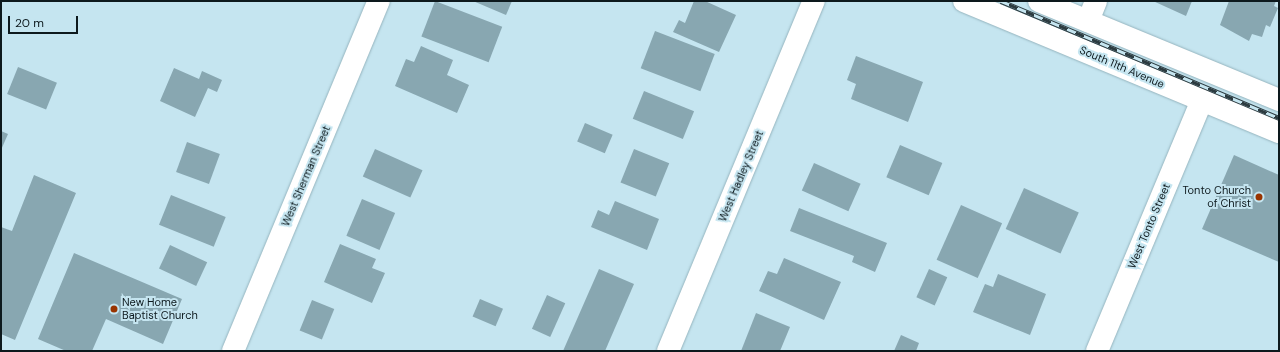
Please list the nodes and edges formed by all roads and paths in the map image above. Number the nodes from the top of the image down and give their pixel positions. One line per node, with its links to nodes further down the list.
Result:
1 (379, 1): 10 (street, West Sherman Street)
2 (814, 1): 11 (street, West Hadley Street)
3 (964, 1): 7 (street, South 11th Avenue)
4 (1039, 1): 6 (street)
5 (1096, 1): 6 (street)
6 (1088, 21): 8 (street)
7 (1202, 100): 9 (street, South 11th Avenue); 12 (street, West Tonto Street)
8 (1279, 100)
9 (1279, 132)
10 (233, 351)
11 (668, 351)
12 (1097, 351)

